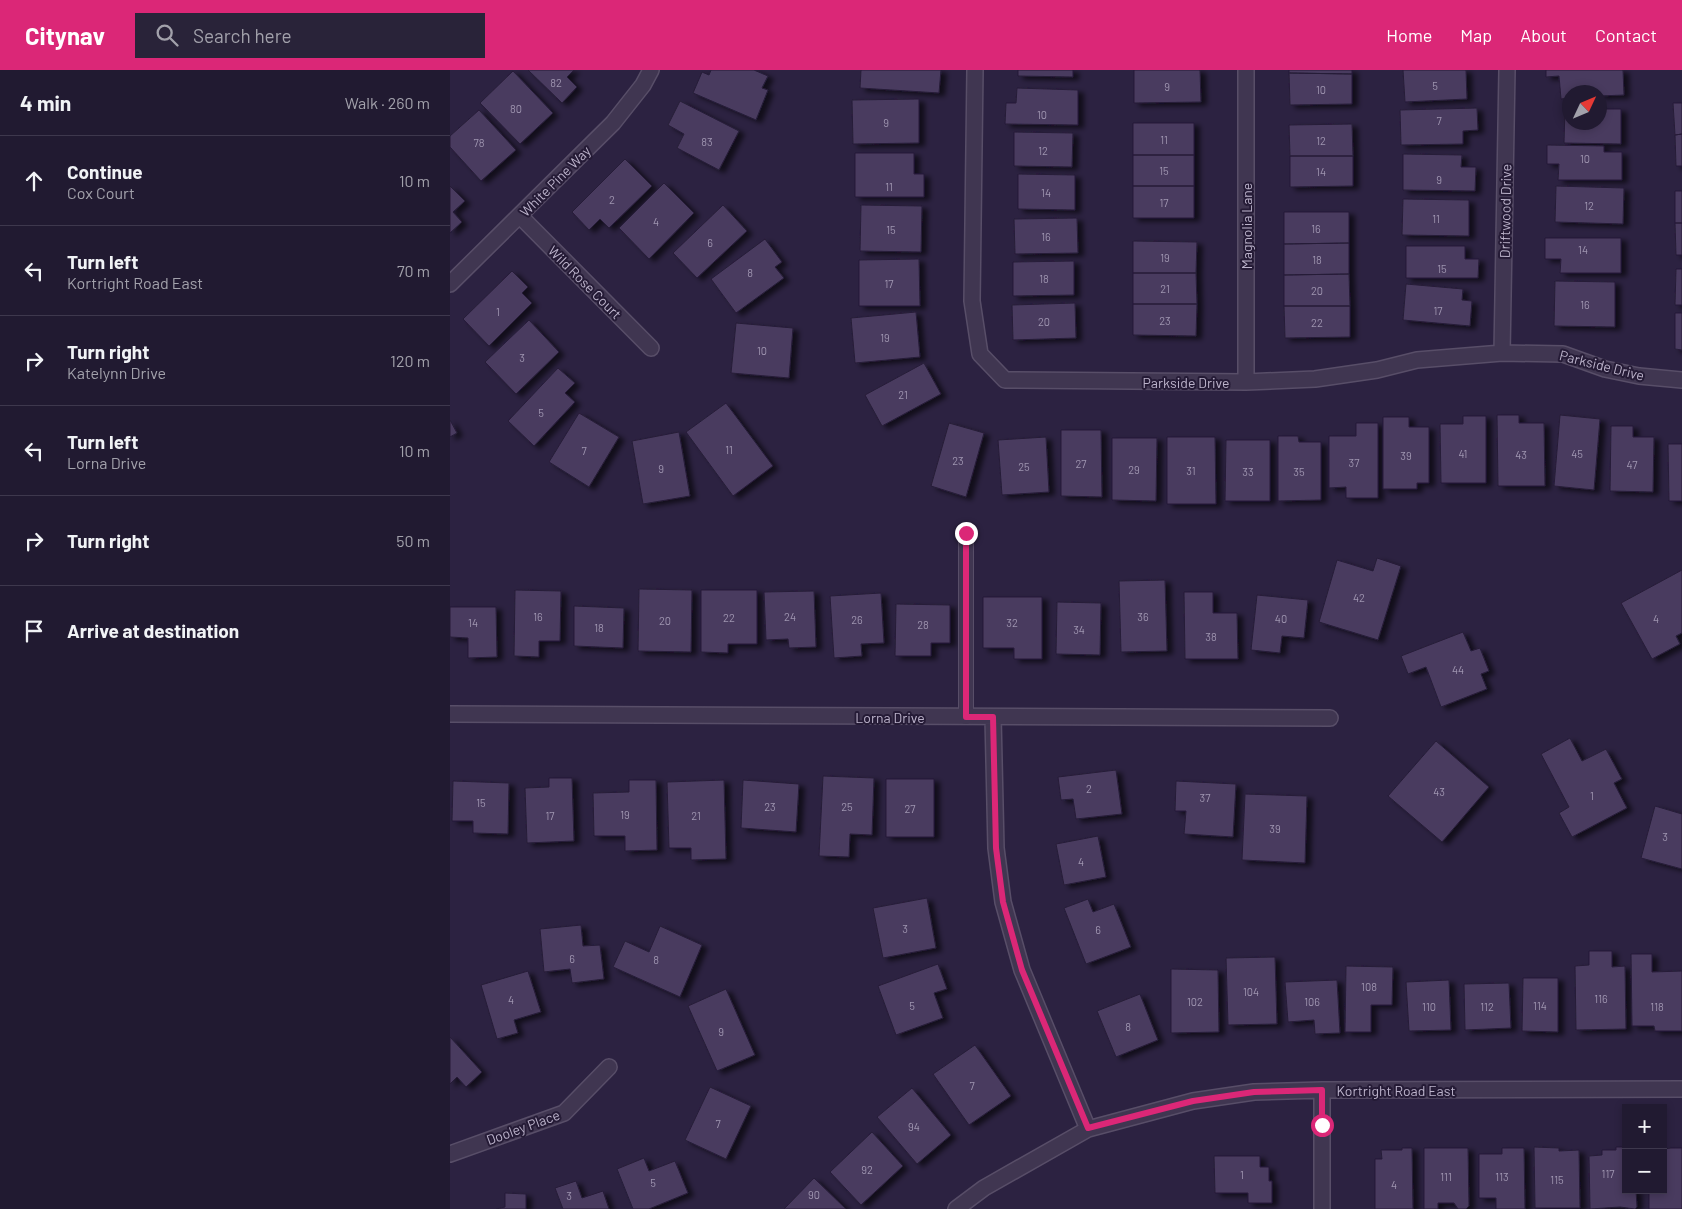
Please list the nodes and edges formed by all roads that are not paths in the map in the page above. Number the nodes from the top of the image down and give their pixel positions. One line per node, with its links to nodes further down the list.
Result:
1 (651, 70): 5 (street, White Pine Way)
2 (975, 70): 10 (street, Parkside Drive)
3 (1246, 70): 10 (street, Magnolia Lane)
4 (1507, 70): 8 (street, Driftwood Drive)
5 (520, 216): 6 (street, White Pine Way); 7 (street, Wild Rose Court)
6 (450, 284)
7 (651, 348)
8 (1502, 353): 9 (street, Parkside Drive); 10 (street, Parkside Drive)
9 (1682, 380)
10 (1246, 382)
11 (966, 533): 13 (lane)
12 (450, 714): 13 (street, Lorna Drive)
13 (966, 717): 14 (street, Lorna Drive)
14 (993, 717): 15 (street, Lorna Drive); 19 (street)
15 (1330, 718)
16 (610, 1068): 20 (street, Dooley Place)
17 (1682, 1089): 18 (street, Kortright Road East)
18 (1322, 1090): 19 (street, Kortright Road East); 22 (street)
19 (1088, 1128): 21 (street, Kortright Road East)
20 (450, 1154)
21 (956, 1209)
22 (1322, 1209)

